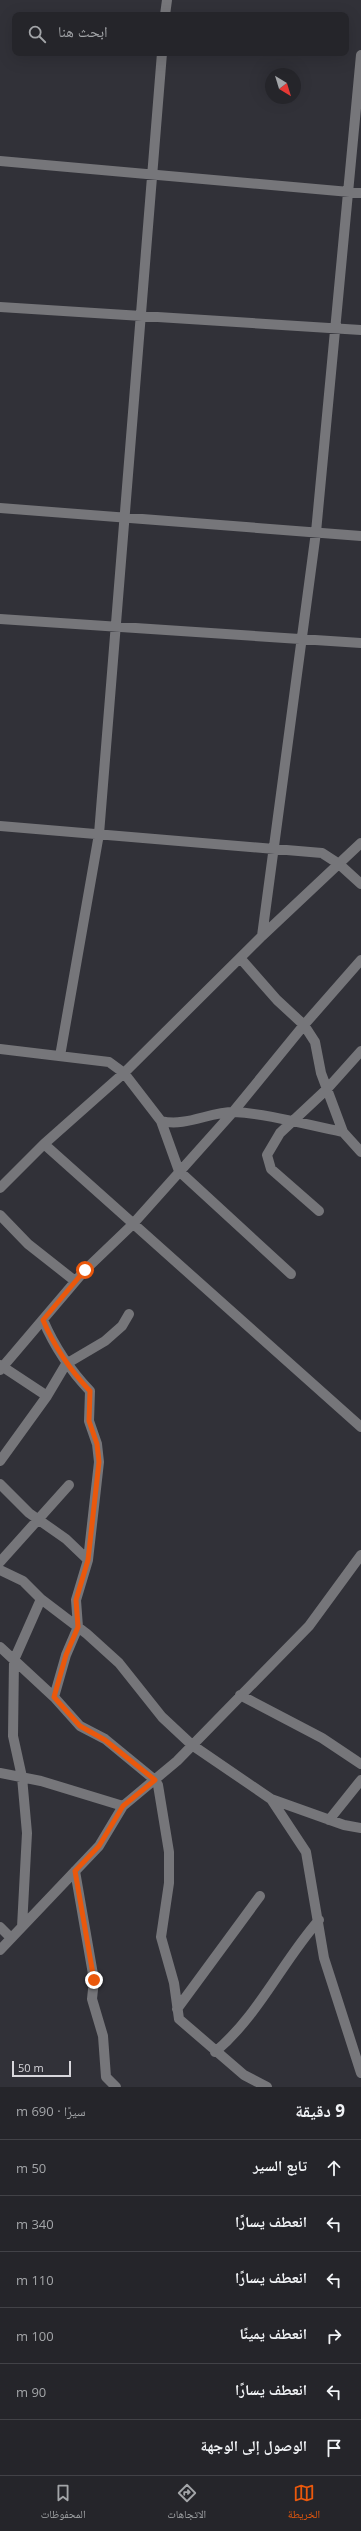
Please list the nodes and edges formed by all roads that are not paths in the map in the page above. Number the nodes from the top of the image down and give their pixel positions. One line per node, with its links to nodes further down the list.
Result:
1 (167, 0): 2 (street)
2 (165, 12)
3 (361, 55): 7 (street)
4 (162, 56): 6 (street)
5 (0, 161): 6 (street)
6 (153, 175): 7 (street); 10 (street)
7 (348, 192): 8 (street); 11 (street)
8 (361, 193)
9 (0, 307): 10 (street)
10 (141, 316): 11 (street); 14 (street)
11 (336, 329): 12 (street); 15 (street)
12 (361, 330)
13 (0, 508): 14 (street)
14 (125, 518): 15 (street); 18 (street)
15 (316, 532): 16 (street); 19 (street)
16 (361, 536)
17 (0, 619): 18 (street)
18 (116, 627): 19 (street); 22 (street)
19 (302, 639): 20 (street); 24 (street)
20 (361, 643)
21 (0, 826): 22 (street)
22 (99, 834): 24 (street); 33 (street)
23 (361, 843): 25 (street)
24 (274, 849): 25 (street); 27 (street)
25 (340, 864): 26 (street); 27 (street)
26 (361, 884)
27 (262, 936): 28 (street)
28 (240, 959): 30 (street); 34 (street)
29 (361, 960): 30 (street)
30 (304, 1025): 35 (street); 36 (street)
31 (0, 1049): 33 (street)
32 (361, 1051): 35 (street)
33 (60, 1056): 34 (street)
34 (124, 1073): 37 (street); 40 (street)
35 (327, 1089): 38 (street); 39 (street)
36 (233, 1112): 37 (street); 38 (street); 42 (street)
37 (161, 1121): 42 (street)
38 (293, 1122): 39 (street); 44 (street)
39 (343, 1132): 41 (street)
40 (44, 1144): 43 (street); 46 (street)
41 (361, 1152)
42 (179, 1171): 46 (street); 47 (street)
43 (0, 1188)
44 (319, 1211)
45 (0, 1215): 48 (street)
46 (132, 1225): 48 (street); 54 (street)
47 (290, 1274)
48 (75, 1281): 50 (street)
49 (128, 1314): 51 (street)
50 (43, 1320): 51 (street); 52 (street)
51 (66, 1364): 53 (street); 60 (street)
52 (1, 1367): 53 (street)
53 (47, 1396): 55 (street)
54 (361, 1427)
55 (0, 1461)
56 (0, 1484): 58 (street)
57 (69, 1485): 58 (street)
58 (39, 1520): 60 (street); 61 (street)
59 (361, 1555): 67 (street)
60 (88, 1560): 64 (street)
61 (0, 1562)
62 (0, 1570): 63 (street)
63 (41, 1599): 64 (street); 66 (street)
64 (78, 1627): 68 (street); 69 (street)
65 (0, 1647): 66 (street)
66 (14, 1660): 68 (street); 72 (street)
67 (240, 1695): 69 (street); 70 (street)
68 (54, 1697): 73 (street)
69 (192, 1745): 73 (street); 75 (street)
70 (361, 1764)
71 (0, 1773): 72 (street)
72 (22, 1777): 76 (street); 83 (street)
73 (155, 1780): 76 (street); 86 (street)
74 (361, 1780): 77 (street)
75 (271, 1799): 77 (street); 81 (street)
76 (123, 1806): 79 (street)
77 (329, 1820): 78 (street)
78 (361, 1828)
79 (75, 1871): 83 (street); 89 (street)
80 (260, 1896): 86 (street)
81 (319, 1920): 87 (street); 88 (street)
82 (0, 1927): 84 (street)
83 (22, 1927): 84 (street)
84 (11, 1938): 85 (street)
85 (0, 1950)
86 (177, 2009): 87 (street)
87 (215, 2052): 90 (street)
88 (361, 2073)
89 (116, 2087)
90 (267, 2087)

